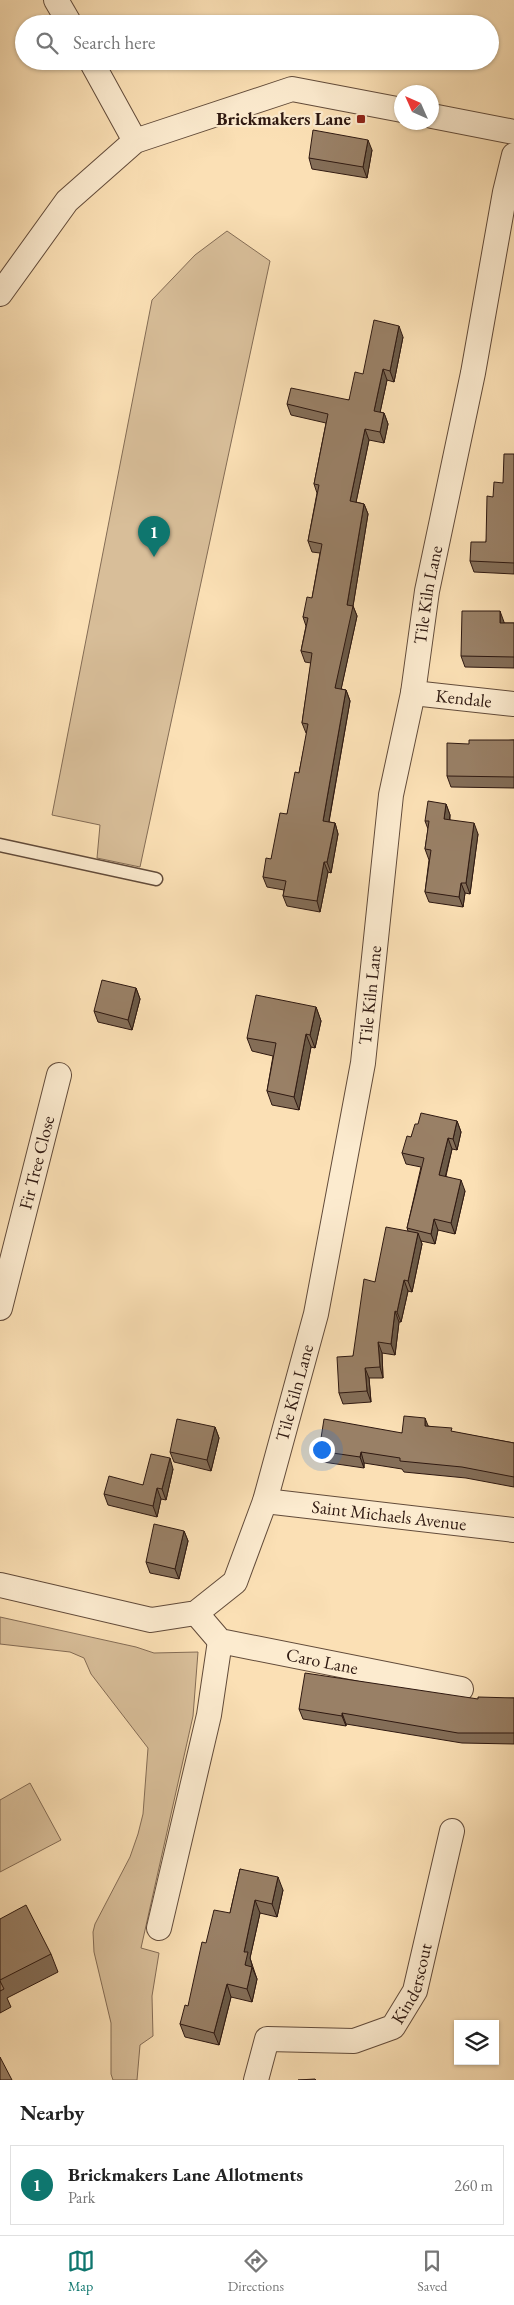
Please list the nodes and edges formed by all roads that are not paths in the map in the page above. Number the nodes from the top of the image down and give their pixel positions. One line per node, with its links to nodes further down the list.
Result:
1 (56, 0): 2 (street)
2 (65, 15)
3 (96, 70): 7 (street)
4 (394, 108): 7 (street)
5 (439, 117): 6 (street)
6 (514, 132)
7 (135, 141): 9 (street)
8 (514, 155): 10 (street, Tile Kiln Lane)
9 (0, 294)
10 (413, 693): 11 (street, Kendale); 16 (street, Tile Kiln Lane)
11 (514, 704)
12 (0, 845): 13 (lane)
13 (156, 879)
14 (60, 1075): 15 (street, Fir Tree Close)
15 (0, 1308)
16 (265, 1501): 17 (street, Saint Michaels Avenue); 19 (street, Tile Kiln Lane)
17 (514, 1530)
18 (0, 1585): 19 (street, Tile Kiln Lane)
19 (196, 1613): 20 (street)
20 (220, 1641): 21 (street, Caro Lane); 23 (street)
21 (461, 1689)
22 (452, 1832): 24 (street, Kinderscout)
23 (160, 1928)
24 (256, 2080)

